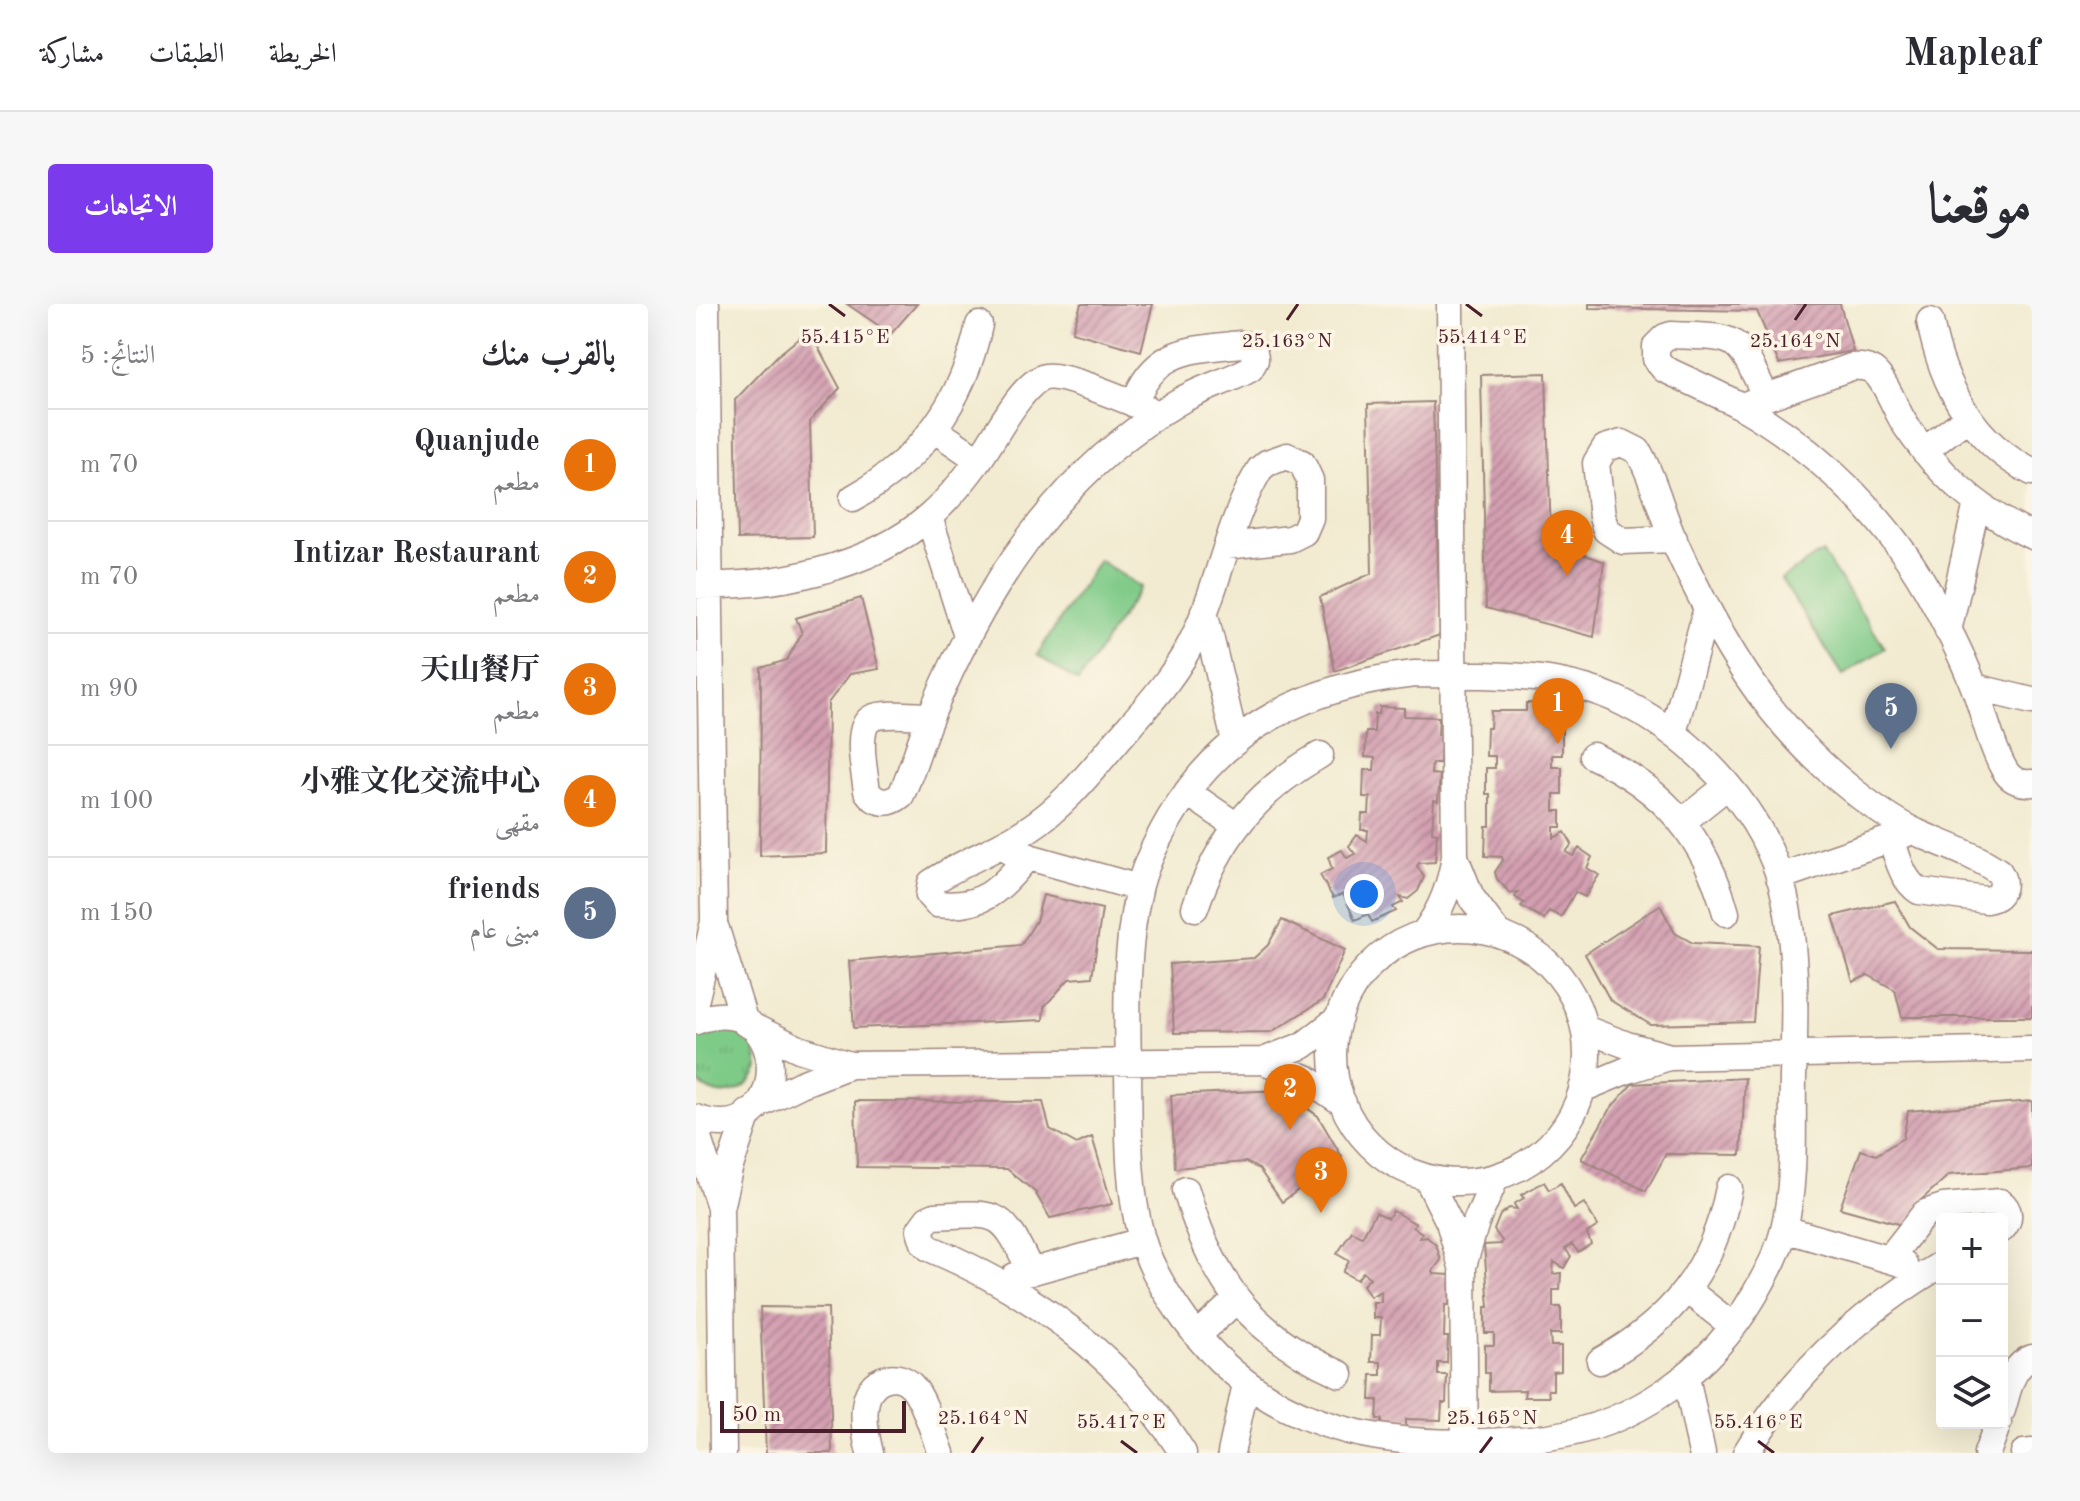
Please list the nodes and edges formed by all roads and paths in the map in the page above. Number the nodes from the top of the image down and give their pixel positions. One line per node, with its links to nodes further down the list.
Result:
1 (706, 304): 20 (street)
2 (1450, 304): 25 (street)
3 (1930, 321): 9 (street)
4 (979, 325): 10 (street)
5 (1766, 397): 7 (street); 7 (street); 11 (street)
6 (1134, 404): 8 (street); 8 (street); 12 (street)
7 (1741, 407): 23 (street)
8 (1159, 413): 24 (street)
9 (1968, 417): 11 (street); 13 (street)
10 (935, 430): 12 (street); 14 (street)
11 (1924, 451): 15 (street)
12 (979, 460): 16 (street)
13 (2032, 472)
14 (853, 498)
15 (1977, 503): 17 (street); 23 (street)
16 (929, 517): 20 (street); 24 (street)
17 (2032, 536)
18 (1674, 539): 21 (street)
19 (1227, 546): 22 (street)
20 (703, 585): 45 (street)
21 (1707, 608): 29 (street); 41 (street)
22 (1204, 611): 30 (street); 38 (street)
23 (1948, 631): 26 (street)
24 (967, 636): 28 (street)
25 (1453, 674): 29 (street); 30 (street); 40 (street)
26 (1974, 687): 27 (street); 33 (street)
27 (2032, 701)
28 (930, 716)
29 (1673, 733): 34 (street)
30 (1235, 741): 35 (street)
31 (1320, 755): 37 (street)
32 (1593, 756): 36 (street)
33 (2032, 783)
34 (1727, 786): 36 (street); 41 (street)
35 (1187, 792): 37 (street); 42 (street)
36 (1682, 822): 44 (street)
37 (1235, 825): 43 (street)
38 (997, 848): 39 (street); 39 (street)
39 (1028, 856): 42 (street)
40 (1455, 857): 46 (street); 47 (street)
41 (1779, 877): 54 (street)
42 (1139, 888): 57 (street)
43 (1195, 908)
44 (1726, 913)
45 (714, 922): 48 (street); 51 (street)
46 (1497, 932): 47 (street); 52 (street)
47 (1424, 933): 49 (street)
48 (696, 998)
49 (1339, 1018): 56 (street); 60 (street)
50 (696, 1021): 51 (street)
51 (747, 1024): 58 (street); 61 (street)
52 (1585, 1029): 55 (street); 59 (street)
53 (2032, 1049): 54 (street)
54 (1794, 1055): 55 (street); 70 (street)
55 (1670, 1057): 59 (street)
56 (1263, 1061): 57 (street); 60 (street)
57 (1128, 1062): 58 (street); 71 (street)
58 (850, 1065): 61 (street)
59 (1582, 1089): 64 (street)
60 (1343, 1103): 65 (street)
61 (753, 1109): 62 (street); 68 (street)
62 (696, 1118)
63 (696, 1132): 68 (street)
64 (1496, 1177): 65 (street); 74 (street)
65 (1427, 1178): 74 (street)
66 (1729, 1188): 77 (street)
67 (1186, 1190): 78 (street)
68 (720, 1207): 90 (street)
69 (2008, 1217): 72 (street)
70 (1784, 1229): 72 (street); 79 (street)
71 (1142, 1241): 75 (street); 80 (street)
72 (1889, 1259): 73 (street)
73 (1936, 1268): 96 (street)
74 (1463, 1270): 88 (street)
75 (1031, 1272): 76 (street); 76 (street)
76 (999, 1281): 93 (street)
77 (1687, 1290): 79 (street); 82 (street)
78 (1236, 1300): 80 (street); 83 (street)
79 (1733, 1326): 84 (street)
80 (1197, 1336): 85 (street)
81 (2032, 1358): 86 (street)
82 (1600, 1361)
83 (1340, 1374)
84 (1686, 1377): 88 (street); 95 (street)
85 (1246, 1384): 88 (street); 94 (street)
86 (2008, 1392)
87 (1996, 1429): 97 (street)
88 (1465, 1448)
89 (2032, 1452): 98 (street)
90 (723, 1453)
91 (870, 1453): 92 (street)
92 (941, 1453)
93 (1183, 1453)
94 (1231, 1453)
95 (1702, 1453)
96 (1746, 1453)
97 (1987, 1453)
98 (2024, 1453)

